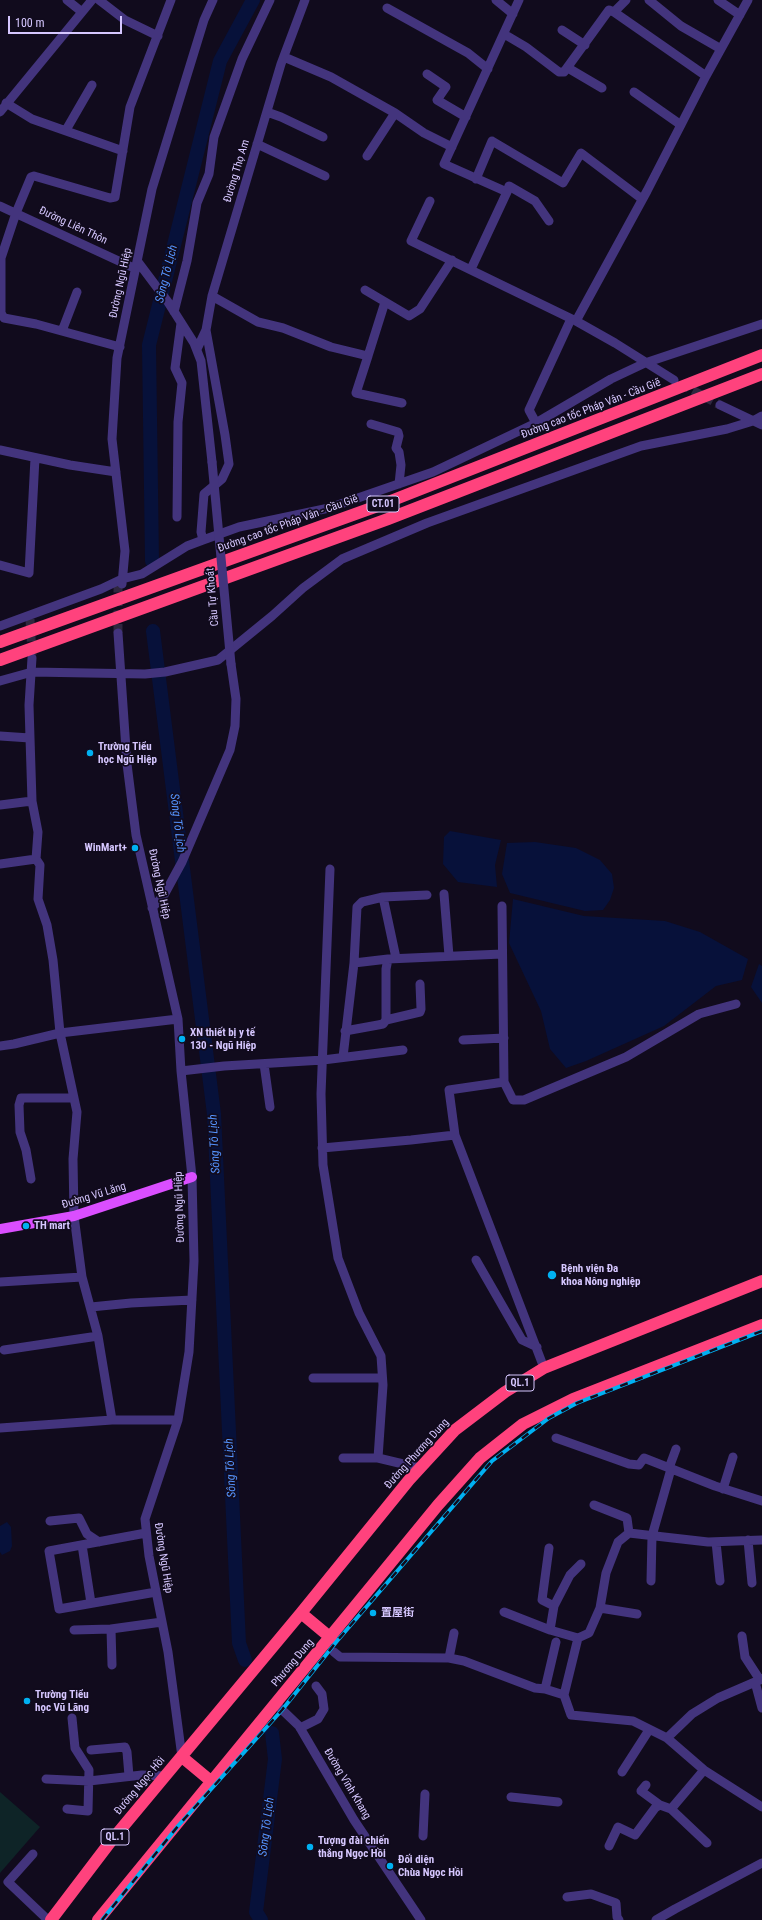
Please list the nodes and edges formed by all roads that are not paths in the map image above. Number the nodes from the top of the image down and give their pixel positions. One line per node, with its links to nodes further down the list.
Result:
1 (66, 0): 15 (street)
2 (92, 0): 15 (street)
3 (99, 0): 21 (street)
4 (171, 0): 21 (street)
5 (213, 0): 53 (street, Đường Ngũ Hiệp)
6 (270, 0): 59 (street)
7 (305, 0): 24 (street, Đường Thọ Am)
8 (496, 0): 17 (street)
9 (519, 0): 17 (street)
10 (626, 0): 16 (street)
11 (649, 0): 23 (street)
12 (718, 0): 18 (street)
13 (748, 0): 18 (street)
14 (387, 8): 25 (street)
15 (82, 12): 32 (street)
16 (614, 12): 22 (street); 28 (street)
17 (513, 14): 20 (street)
18 (740, 15): 23 (street)
19 (562, 30): 22 (street)
20 (504, 34): 25 (street); 26 (street)
21 (158, 36): 42 (street)
22 (585, 45): 26 (street)
23 (721, 50): 28 (street)
24 (284, 57): 34 (street, Đường Thọ Am); 35 (street)
25 (488, 68): 36 (street)
26 (568, 68): 30 (street)
27 (427, 74): 36 (street)
28 (706, 76): 37 (street)
29 (92, 85): 38 (street)
30 (602, 88)
31 (634, 92): 37 (street)
32 (6, 103): 33 (street); 38 (street)
33 (0, 112)
34 (267, 112): 39 (street); 40 (street, Đường Thọ Am)
35 (395, 113): 41 (street); 43 (street)
36 (466, 117): 41 (street)
37 (681, 125): 47 (street)
38 (66, 130): 42 (street)
39 (323, 137)
40 (257, 144): 44 (street); 57 (street, Đường Thọ Am)
41 (452, 147): 45 (street)
42 (123, 151): 50 (street)
43 (367, 156)
44 (325, 176)
45 (476, 179): 46 (street); 47 (street)
46 (507, 192): 51 (street); 54 (street)
47 (642, 199): 60 (street)
48 (430, 201): 52 (street)
49 (0, 206): 50 (street, Đường Liên Thôn)
50 (16, 213): 53 (street, Đường Liên Thôn); 64 (street)
51 (549, 221)
52 (452, 260): 54 (street); 58 (street)
53 (137, 266): 59 (street, Cầu Tự Khoát); 65 (street, Đường Ngũ Hiệp)
54 (471, 269): 60 (street)
55 (365, 290): 58 (street)
56 (76, 292): 64 (street)
57 (212, 296): 63 (street, Đường Thọ Am); 68 (street)
58 (385, 302): 68 (street)
59 (174, 312): 61 (street, Cầu Tự Khoát)
60 (574, 320): 69 (street); 76 (street)
61 (181, 323): 66 (street, Cầu Tự Khoát); 83 (street)
62 (762, 324): 69 (street)
63 (206, 330): 66 (street, Đường Thọ Am); 84 (street)
64 (62, 331): 65 (street)
65 (120, 347): 81 (street, Đường Ngũ Hiệp)
66 (197, 350): 106 (street, Cầu Tự Khoát, bridge)
67 (762, 355): 89 (highway, Đường cao tốc Pháp Vân - Cầu Giẽ / CT.01)
68 (368, 356): 72 (street)
69 (645, 363): 71 (street); 76 (street)
70 (762, 374): 91 (highway, CT.01)
71 (674, 380)
72 (402, 403)
73 (720, 405): 75 (street)
74 (762, 416): 75 (street)
75 (753, 421): 78 (street); 93 (street)
76 (536, 423): 82 (street)
77 (371, 424): 82 (street)
78 (762, 425)
79 (0, 450): 80 (street)
80 (35, 458): 81 (street); 85 (street)
81 (116, 472): 86 (street, Đường Ngũ Hiệp)
82 (399, 484): 84 (street)
83 (177, 517)
84 (203, 540): 86 (street)
85 (0, 565)
86 (121, 583): 87 (street)
87 (0, 626)
88 (120, 632): 93 (street, Đường Ngũ Hiệp)
89 (0, 642)
90 (32, 658): 92 (street)
91 (0, 660)
92 (32, 672): 93 (street); 94 (street); 96 (street)
93 (122, 674): 106 (street, Đường Ngũ Hiệp)
94 (0, 681)
95 (0, 736): 96 (street)
96 (30, 738): 97 (street)
97 (32, 801): 98 (street); 99 (street)
98 (0, 805)
99 (36, 859): 100 (street); 116 (street)
100 (0, 864)
101 (330, 869): 122 (street)
102 (444, 894): 108 (street)
103 (427, 895): 104 (street)
104 (383, 897): 109 (street); 110 (street)
105 (502, 906): 107 (street)
106 (152, 908): 113 (street, Đường Ngũ Hiệp)
107 (502, 954): 108 (street); 117 (street)
108 (448, 956): 109 (street)
109 (392, 959): 110 (street); 114 (street)
110 (354, 963): 115 (street)
111 (420, 984): 114 (street)
112 (736, 1004): 125 (street)
113 (178, 1019): 116 (street); 124 (street, Đường Ngũ Hiệp)
114 (386, 1020): 115 (street)
115 (345, 1030): 121 (street)
116 (60, 1033): 119 (street); 126 (street)
117 (504, 1038): 118 (street); 125 (street)
118 (463, 1040)
119 (0, 1046)
120 (403, 1050): 121 (street)
121 (343, 1057): 122 (street)
122 (323, 1060): 123 (street); 129 (street)
123 (264, 1064): 124 (street); 127 (street)
124 (186, 1071): 130 (street, Đường Ngũ Hiệp)
125 (504, 1082): 128 (street)
126 (73, 1098): 131 (street); 132 (street)
127 (270, 1107)
128 (455, 1135): 129 (street); 142 (street)
129 (322, 1148): 146 (street)
130 (192, 1177): 132 (main road, Đường Vũ Lăng); 138 (street, Đường Ngũ Hiệp)
131 (31, 1179)
132 (74, 1216): 133 (main road, Đường Vũ Lăng); 135 (street)
133 (0, 1229)
134 (476, 1260): 142 (street)
135 (82, 1277): 137 (street); 139 (street)
136 (762, 1281): 144 (highway, Đường Phương Dung / QL.1)
137 (0, 1282)
138 (192, 1300): 139 (street); 148 (street, Đường Ngũ Hiệp)
139 (91, 1307): 141 (street)
140 (762, 1325): 187 (highway)
141 (98, 1336): 143 (street); 147 (street)
142 (536, 1347): 144 (street)
143 (4, 1350)
144 (544, 1368): 155 (highway, Đường Phương Dung / QL.1)
145 (313, 1378): 146 (street)
146 (382, 1378): 154 (street)
147 (112, 1420): 148 (street); 149 (street)
148 (178, 1420): 161 (street, Đường Ngũ Hiệp)
149 (0, 1428)
150 (556, 1438): 156 (street)
151 (676, 1449): 156 (street)
152 (733, 1457): 157 (street)
153 (343, 1458): 154 (street)
154 (378, 1458): 155 (street)
155 (420, 1468): 179 (highway, Đường Phương Dung / QL.1)
156 (670, 1469): 157 (street); 163 (street)
157 (723, 1489): 158 (street)
158 (762, 1501)
159 (594, 1505): 162 (street)
160 (50, 1521): 166 (street)
161 (146, 1533): 166 (street); 174 (street, Đường Ngũ Hiệp)
162 (629, 1533): 163 (street); 177 (street)
163 (652, 1536): 167 (street); 171 (street)
164 (748, 1540): 165 (street); 167 (street); 173 (street)
165 (762, 1540)
166 (99, 1542): 168 (street)
167 (716, 1542): 172 (street)
168 (82, 1545): 175 (street); 175 (street)
169 (549, 1548): 176 (street)
170 (581, 1564): 176 (street)
171 (651, 1581)
172 (720, 1581)
173 (752, 1583)
174 (156, 1592): 175 (street); 181 (street, Đường Ngũ Hiệp)
175 (91, 1603)
176 (554, 1606): 184 (street)
177 (600, 1608): 180 (street); 188 (street)
178 (504, 1612): 184 (street)
179 (301, 1613): 187 (highway); 195 (highway, Đường Phương Dung / QL.1)
180 (637, 1614)
181 (162, 1622): 182 (street); 205 (street, Đường Ngũ Hiệp)
182 (110, 1629): 183 (street); 192 (street)
183 (74, 1630)
184 (550, 1630): 188 (street)
185 (454, 1633): 191 (street)
186 (742, 1636): 193 (street)
187 (331, 1638): 198 (highway, Phương Dung)
188 (578, 1638): 197 (street)
189 (556, 1642): 196 (street)
190 (334, 1652): 191 (street)
191 (448, 1658): 196 (street)
192 (112, 1665)
193 (759, 1680): 199 (street); 203 (street)
194 (316, 1686): 201 (street)
195 (238, 1689): 205 (highway, Đường Ngọc Hồi / QL.1)
196 (545, 1689): 197 (street)
197 (564, 1695): 202 (street)
198 (276, 1704): 201 (street, Đường Vĩnh Khang); 212 (highway, Phương Dung)
199 (762, 1708)
200 (72, 1718): 211 (street)
201 (300, 1728): 229 (street, Đường Vĩnh Khang)
202 (649, 1730): 203 (street); 207 (street)
203 (667, 1738): 206 (street)
204 (91, 1750): 208 (street)
205 (182, 1757): 209 (highway, Đường Ngọc Hồi / QL.1); 212 (highway)
206 (704, 1770): 218 (street); 220 (street)
207 (622, 1772)
208 (129, 1776): 209 (street); 211 (street)
209 (166, 1776): 227 (highway, Đường Ngọc Hồi / QL.1)
210 (46, 1779): 211 (street)
211 (89, 1780): 219 (street)
212 (212, 1782): 228 (highway)
213 (646, 1785): 217 (street)
214 (425, 1794): 221 (street)
215 (511, 1797): 216 (street)
216 (558, 1802)
217 (660, 1805): 220 (street); 223 (street)
218 (762, 1807)
219 (67, 1808)
220 (671, 1810): 222 (street)
221 (423, 1836)
222 (707, 1843)
223 (609, 1846)
224 (33, 1854): 227 (street)
225 (762, 1863): 231 (street)
226 (567, 1897): 230 (street)
227 (49, 1920)
228 (98, 1920)
229 (421, 1920)
230 (619, 1920)
231 (656, 1920)

